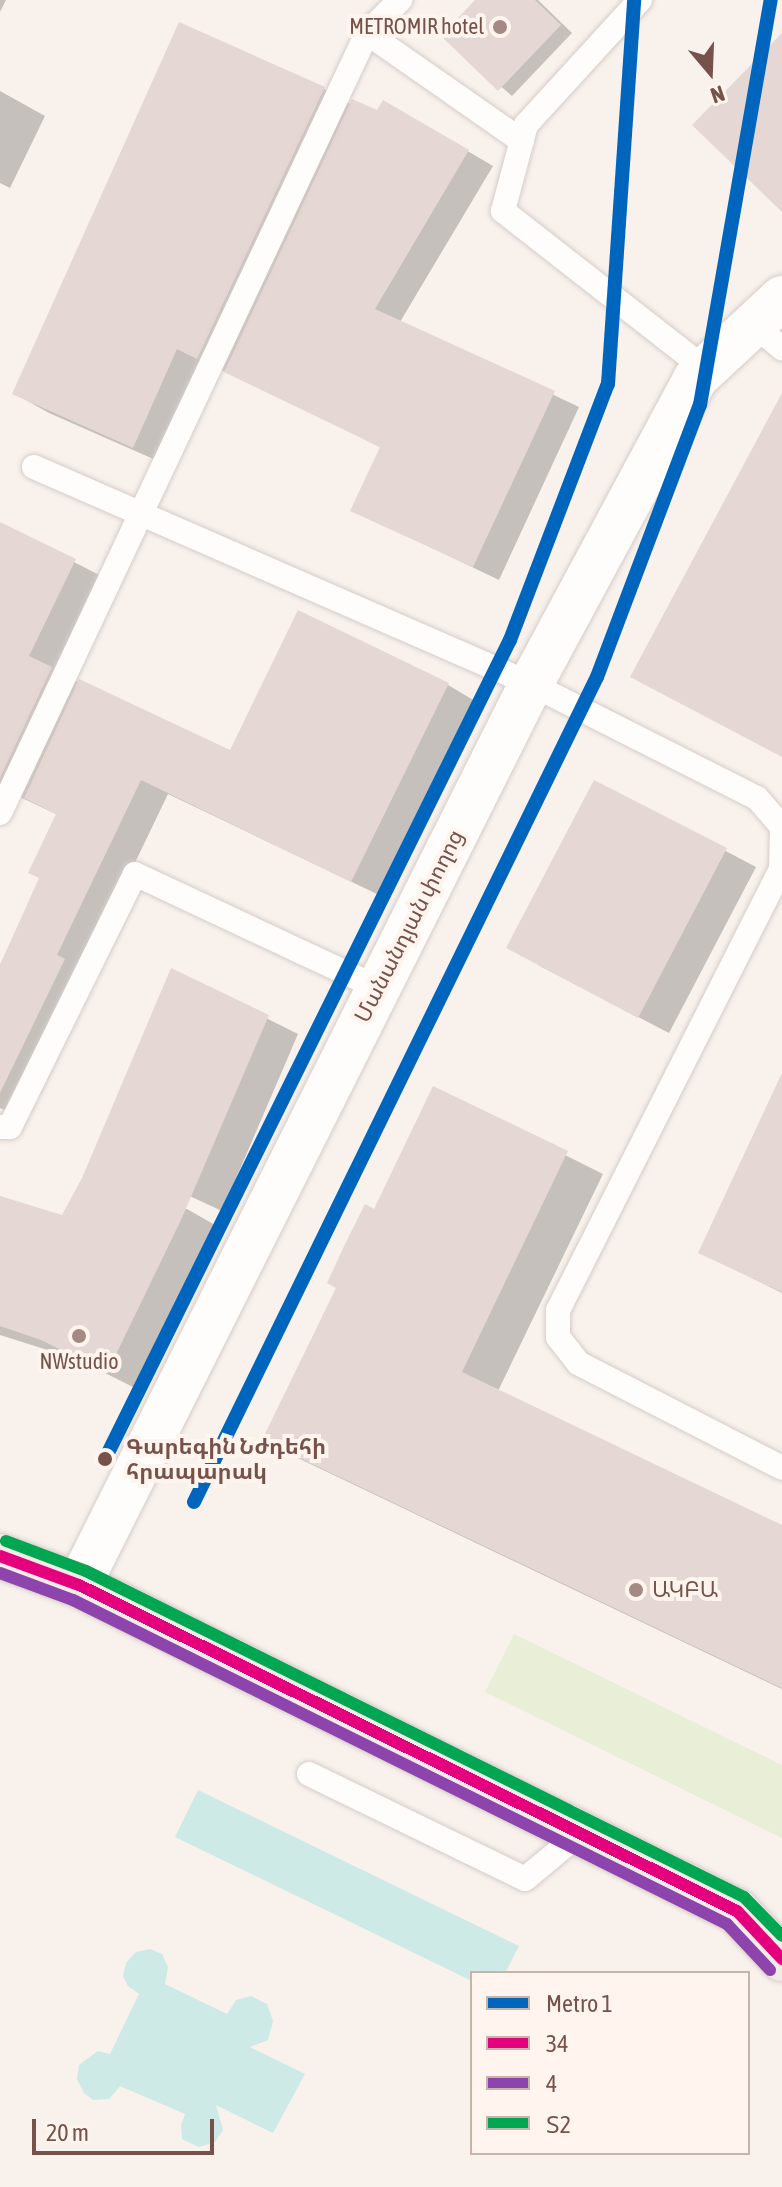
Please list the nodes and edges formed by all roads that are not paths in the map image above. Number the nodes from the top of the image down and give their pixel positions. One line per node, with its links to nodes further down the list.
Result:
1 (400, 0): 3 (lane)
2 (640, 0): 4 (lane)
3 (367, 33): 4 (lane); 8 (lane)
4 (522, 141): 6 (lane)
5 (772, 323): 6 (street, Մանանդյան փողոց)
6 (705, 369): 9 (street, Մանանդյան փողոց)
7 (34, 467): 8 (lane)
8 (142, 516): 9 (lane); 10 (lane)
9 (531, 684): 11 (lane); 12 (street, Մանանդյան փողոց)
10 (0, 813)
11 (782, 827): 14 (lane)
12 (378, 988): 13 (lane); 16 (street, Մանանդյան փողոց)
13 (0, 1127)
14 (782, 1468)
15 (0, 1556): 16 (main road)
16 (79, 1585): 18 (main road)
17 (309, 1774): 18 (lane)
18 (579, 1834): 19 (main road)
19 (737, 1911): 20 (street); 21 (main road)
20 (782, 1930)
21 (782, 1959)

